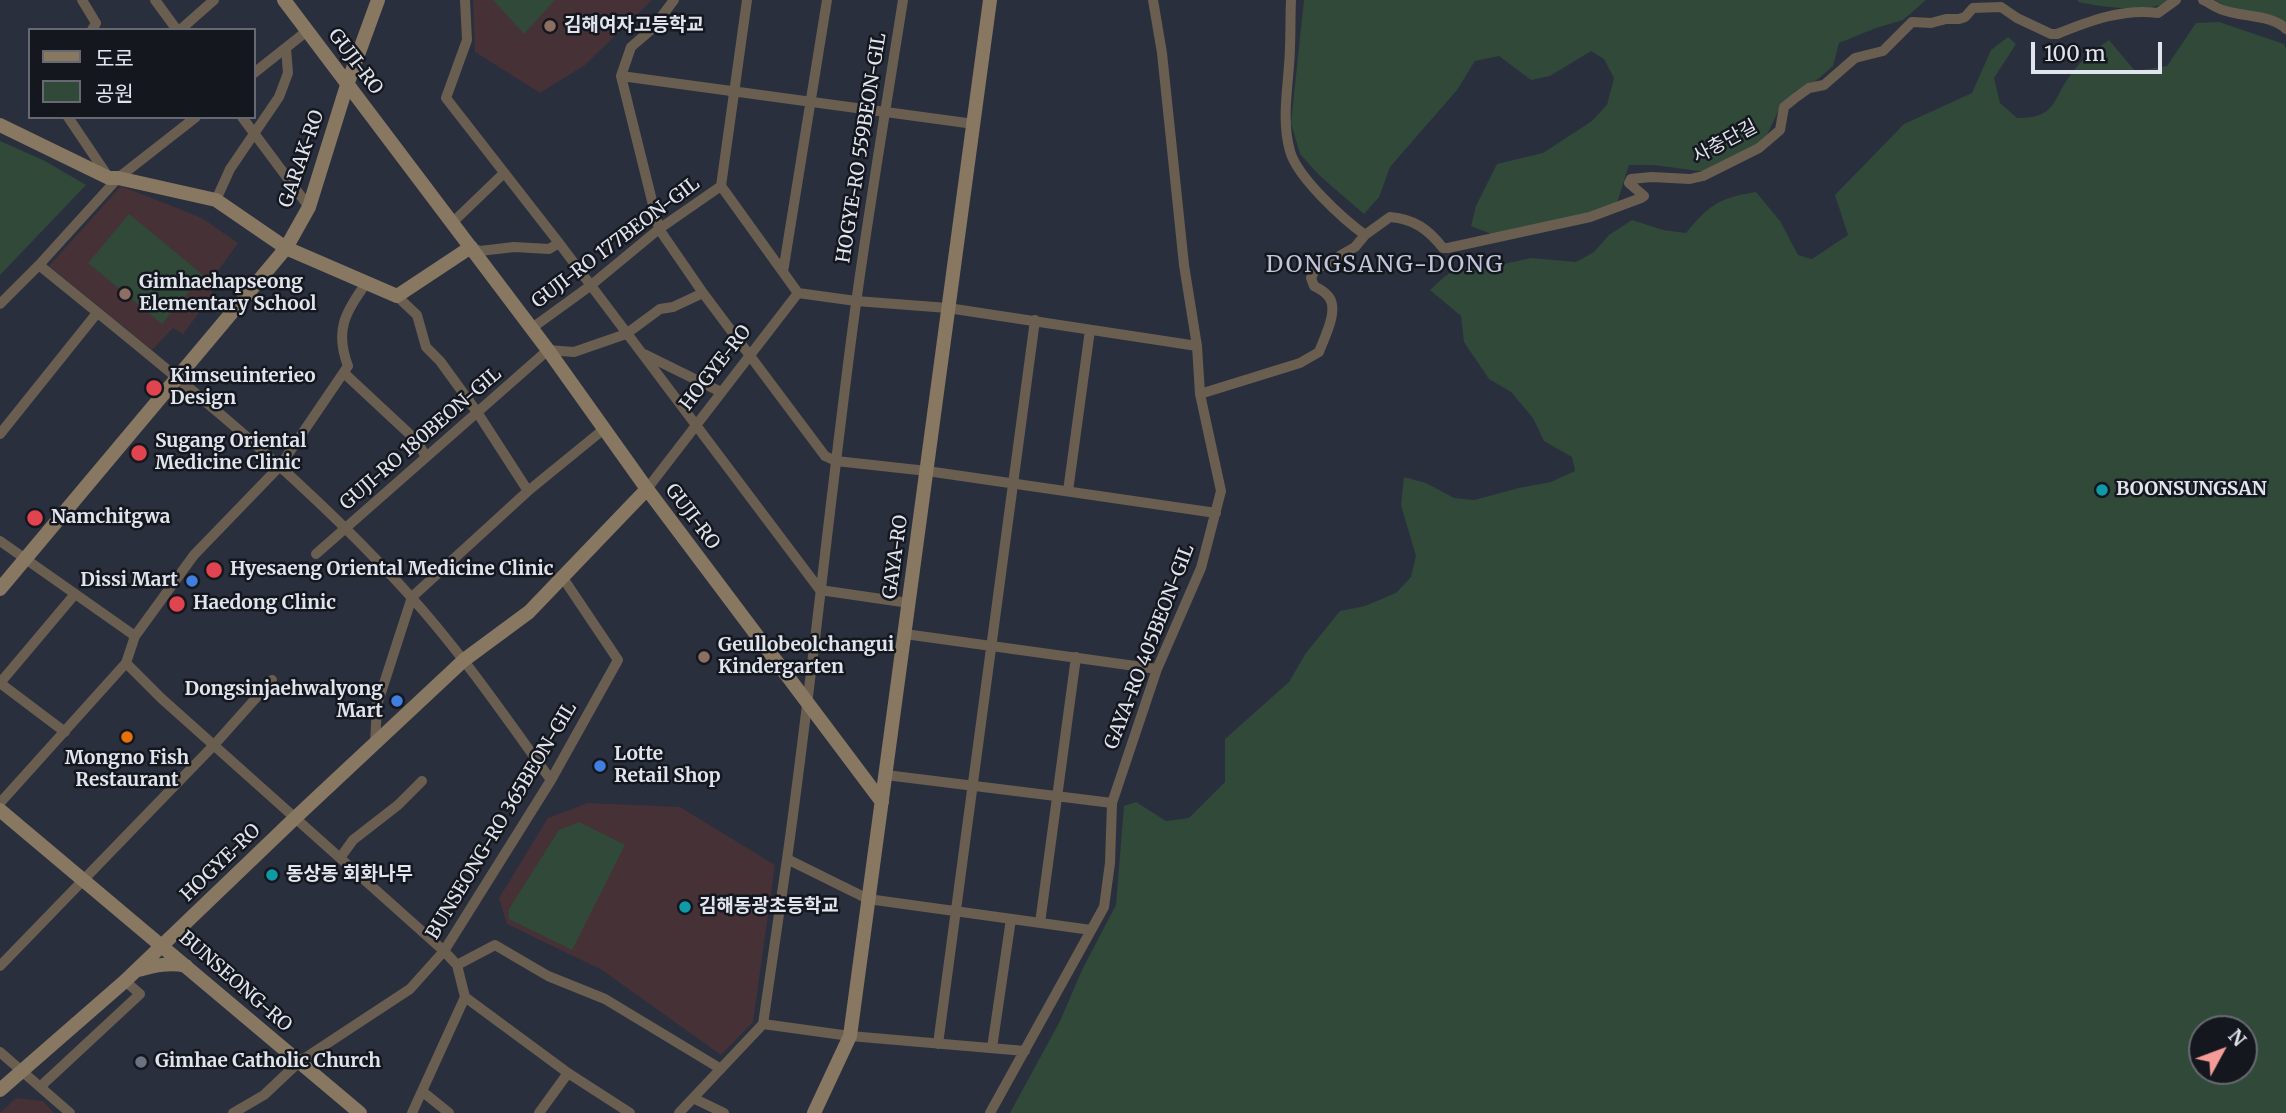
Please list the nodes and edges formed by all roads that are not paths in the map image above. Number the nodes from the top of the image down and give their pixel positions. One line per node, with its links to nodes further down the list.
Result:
1 (82, 0): 16 (street)
2 (155, 0): 17 (street)
3 (214, 0): 18 (street)
4 (284, 0): 20 (main road, GUJI-RO)
5 (378, 0): 24 (main road, GARAK-RO)
6 (465, 0): 34 (street)
7 (674, 0): 23 (street)
8 (747, 0): 25 (street)
9 (827, 0): 26 (street)
10 (903, 0): 27 (street, HOGYE-RO 559BEON-GIL)
11 (990, 0): 31 (main road, GAYA-RO)
12 (1153, 0): 60 (street, GAYA-RO 405BEON-GIL)
13 (1291, 0): 41 (street)
14 (2176, 0): 41 (street, 사충단길)
15 (2203, 0): 19 (street)
16 (93, 28)
17 (177, 28)
18 (181, 28)
19 (2286, 29)
20 (307, 31): 21 (street); 24 (main road, GUJI-RO)
21 (286, 48): 22 (street); 33 (street)
22 (256, 71)
23 (621, 76): 25 (street); 40 (street)
24 (347, 85): 38 (main road, GARAK-RO); 39 (main road, GUJI-RO)
25 (734, 92): 26 (street); 36 (street)
26 (810, 101): 27 (street); 46 (street)
27 (885, 111): 31 (street); 52 (street, HOGYE-RO 559BEON-GIL)
28 (69, 119): 35 (street)
29 (193, 119): 35 (street)
30 (244, 119): 33 (street)
31 (974, 124): 54 (main road, GAYA-RO)
32 (0, 125): 35 (main road)
33 (255, 134): 37 (street); 38 (street)
34 (504, 173): 39 (street); 42 (street)
35 (113, 178): 37 (main road); 45 (street)
36 (721, 186): 40 (street, GUJI-RO 177BEON-GIL); 46 (street)
37 (216, 200): 44 (main road)
38 (309, 207): 44 (main road, GARAK-RO)
39 (452, 223): 43 (main road, GUJI-RO)
40 (659, 229): 48 (street, GUJI-RO 177BEON-GIL); 49 (street)
41 (1365, 235): 67 (street)
42 (559, 243): 43 (street); 48 (street)
43 (471, 247): 51 (main road); 57 (main road, GUJI-RO)
44 (285, 248): 47 (main road); 65 (main road, GARAK-RO)
45 (39, 265): 53 (street); 55 (street)
46 (783, 272): 50 (street)
47 (367, 282): 51 (main road); 64 (street)
48 (590, 286): 57 (street, GUJI-RO 177BEON-GIL); 59 (street)
49 (703, 293): 59 (street); 63 (street)
50 (798, 293): 52 (street); 63 (street, HOGYE-RO)
51 (397, 296): 68 (street)
52 (856, 301): 54 (street); 73 (street, HOGYE-RO 559BEON-GIL)
53 (0, 304)
54 (948, 308): 56 (street); 75 (main road, GAYA-RO)
55 (97, 313): 65 (street); 71 (street)
56 (1035, 320): 58 (street); 76 (street)
57 (532, 328): 61 (main road, GUJI-RO)
58 (1090, 330): 60 (street); 79 (street)
59 (626, 334): 61 (street); 62 (street)
60 (1197, 346): 67 (street, GAYA-RO 405BEON-GIL)
61 (548, 350): 68 (street, GUJI-RO 180BEON-GIL); 70 (main road, GUJI-RO)
62 (640, 353): 66 (street); 69 (street)
63 (750, 357): 66 (street, HOGYE-RO); 73 (street)
64 (344, 373): 72 (street); 74 (street)
65 (177, 377): 74 (street); 84 (main road, GARAK-RO)
66 (721, 392): 69 (street, HOGYE-RO)
67 (1200, 394): 80 (street, GAYA-RO 405BEON-GIL)
68 (477, 412): 72 (street, GUJI-RO 180BEON-GIL); 78 (street)
69 (696, 425): 77 (street, HOGYE-RO); 87 (street)
70 (604, 429): 77 (main road, GUJI-RO); 78 (street)
71 (0, 434)
72 (426, 457): 81 (street, GUJI-RO 180BEON-GIL)
73 (836, 461): 75 (street); 87 (street, HOGYE-RO 559BEON-GIL)
74 (281, 466): 81 (street); 92 (street)
75 (927, 471): 76 (street); 90 (main road, GAYA-RO)
76 (1012, 485): 79 (street); 93 (street)
77 (647, 489): 85 (main road, HOGYE-RO); 99 (main road, GUJI-RO)
78 (528, 491): 89 (street)
79 (1068, 491): 80 (street)
80 (1216, 513): 97 (street, GAYA-RO 405BEON-GIL)
81 (345, 529): 83 (street, GUJI-RO 180BEON-GIL); 89 (street)
82 (0, 541): 84 (street)
83 (316, 554)
84 (26, 559): 86 (main road, GARAK-RO); 88 (street)
85 (563, 579): 95 (main road, HOGYE-RO); 105 (street, BUNSEONG-RO 365BEON-GIL)
86 (0, 589)
87 (820, 590): 90 (street); 99 (street, HOGYE-RO 559BEON-GIL)
88 (75, 594): 92 (street); 100 (street)
89 (412, 597): 95 (street); 102 (street)
90 (909, 603): 91 (main road, GAYA-RO)
91 (905, 634): 93 (street); 103 (main road, GAYA-RO)
92 (135, 636): 96 (street)
93 (991, 647): 94 (street); 106 (street)
94 (1076, 657): 97 (street); 107 (street)
95 (464, 660): 102 (main road, HOGYE-RO); 105 (street)
96 (126, 663): 100 (street); 101 (street)
97 (1157, 669): 110 (street, GAYA-RO 405BEON-GIL)
98 (272, 680): 101 (street)
99 (809, 705): 108 (main road, GUJI-RO); 114 (street)
100 (65, 732): 109 (street)
101 (215, 744): 112 (street); 115 (street)
102 (374, 744): 112 (main road, HOGYE-RO)
103 (887, 775): 106 (street); 108 (main road, GAYA-RO)
104 (422, 780): 113 (street)
105 (551, 780): 122 (street, BUNSEONG-RO 365BEON-GIL)
106 (973, 785): 107 (street); 117 (street)
107 (1058, 795): 110 (street); 119 (street)
108 (882, 802): 116 (main road, GAYA-RO)
109 (0, 803)
110 (1112, 803): 120 (street, GAYA-RO 405BEON-GIL)
111 (0, 810): 115 (main road, BUNSEONG-RO)
112 (295, 818): 113 (street); 121 (main road, HOGYE-RO)
113 (340, 858): 122 (street)
114 (787, 859): 116 (street); 128 (street)
115 (84, 881): 121 (main road, BUNSEONG-RO); 124 (street)
116 (868, 899): 117 (street); 129 (main road, GAYA-RO)
117 (956, 911): 118 (street); 130 (street)
118 (1011, 919): 119 (street); 131 (street)
119 (1040, 923): 120 (street)
120 (1091, 930): 132 (street, GAYA-RO 405BEON-GIL)
121 (163, 946): 125 (main road, BUNSEONG-RO); 126 (main road, HOGYE-RO)
122 (444, 951): 123 (street); 134 (street, BUNSEONG-RO 365BEON-GIL)
123 (457, 965): 127 (street); 135 (street)
124 (0, 966)
125 (187, 966): 126 (main road); 134 (main road, BUNSEONG-RO)
126 (131, 976): 136 (main road, HOGYE-RO); 138 (street)
127 (464, 997): 137 (street); 140 (street)
128 (763, 1024): 129 (street); 135 (street)
129 (850, 1036): 130 (street); 151 (main road, GAYA-RO)
130 (938, 1044): 131 (street)
131 (992, 1048): 132 (street)
132 (1025, 1051): 152 (street, GAYA-RO 405BEON-GIL)
133 (0, 1052): 136 (street)
134 (299, 1062): 143 (street, BUNSEONG-RO 365BEON-GIL); 144 (main road, BUNSEONG-RO)
135 (722, 1069): 141 (street)
136 (23, 1071): 138 (street); 139 (main road, HOGYE-RO)
137 (568, 1073): 147 (street); 148 (street)
138 (41, 1086): 142 (street)
139 (0, 1090)
140 (423, 1092): 145 (street); 146 (street)
141 (694, 1098): 149 (street); 150 (street)
142 (70, 1113)
143 (233, 1113)
144 (360, 1113)
145 (412, 1113)
146 (449, 1113)
147 (539, 1113)
148 (630, 1113)
149 (679, 1113)
150 (724, 1113)
151 (814, 1113)
152 (990, 1113)

